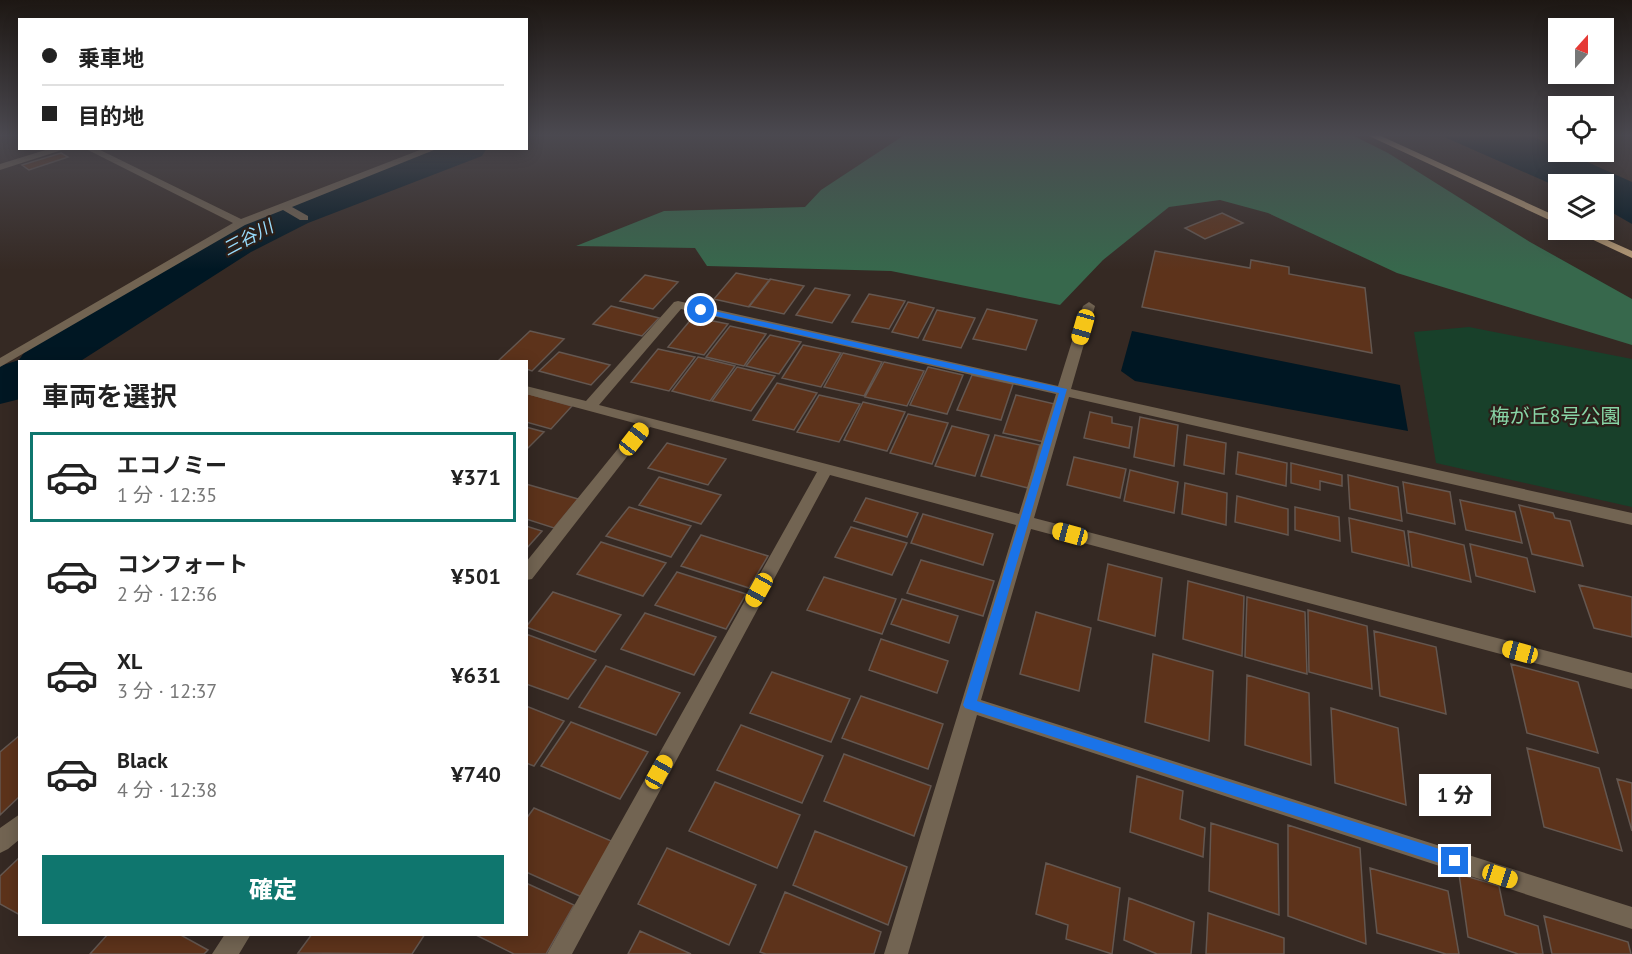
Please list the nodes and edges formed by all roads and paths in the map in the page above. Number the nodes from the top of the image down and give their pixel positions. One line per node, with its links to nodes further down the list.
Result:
1 (154, 181): 7 (street)
2 (350, 181): 4 (street)
3 (1469, 181): 5 (main road)
4 (283, 206): 6 (street); 7 (street)
5 (1548, 216)
6 (303, 217)
7 (241, 223): 11 (street)
8 (1599, 240): 9 (main road)
9 (1632, 255)
10 (1089, 306): 13 (street)
11 (0, 363)
12 (528, 391): 14 (street)
13 (1064, 391): 14 (street); 17 (street); 18 (street)
14 (589, 406): 15 (street)
15 (647, 422): 16 (street); 19 (street)
16 (826, 468): 18 (street); 27 (street)
17 (1632, 519)
18 (1025, 522): 20 (street); 21 (street)
19 (528, 571)
20 (1632, 681)
21 (970, 705): 24 (street); 28 (street)
22 (18, 826): 23 (street)
23 (0, 842)
24 (1632, 918)
25 (238, 936): 26 (street)
26 (224, 954)
27 (559, 954)
28 (896, 954)

